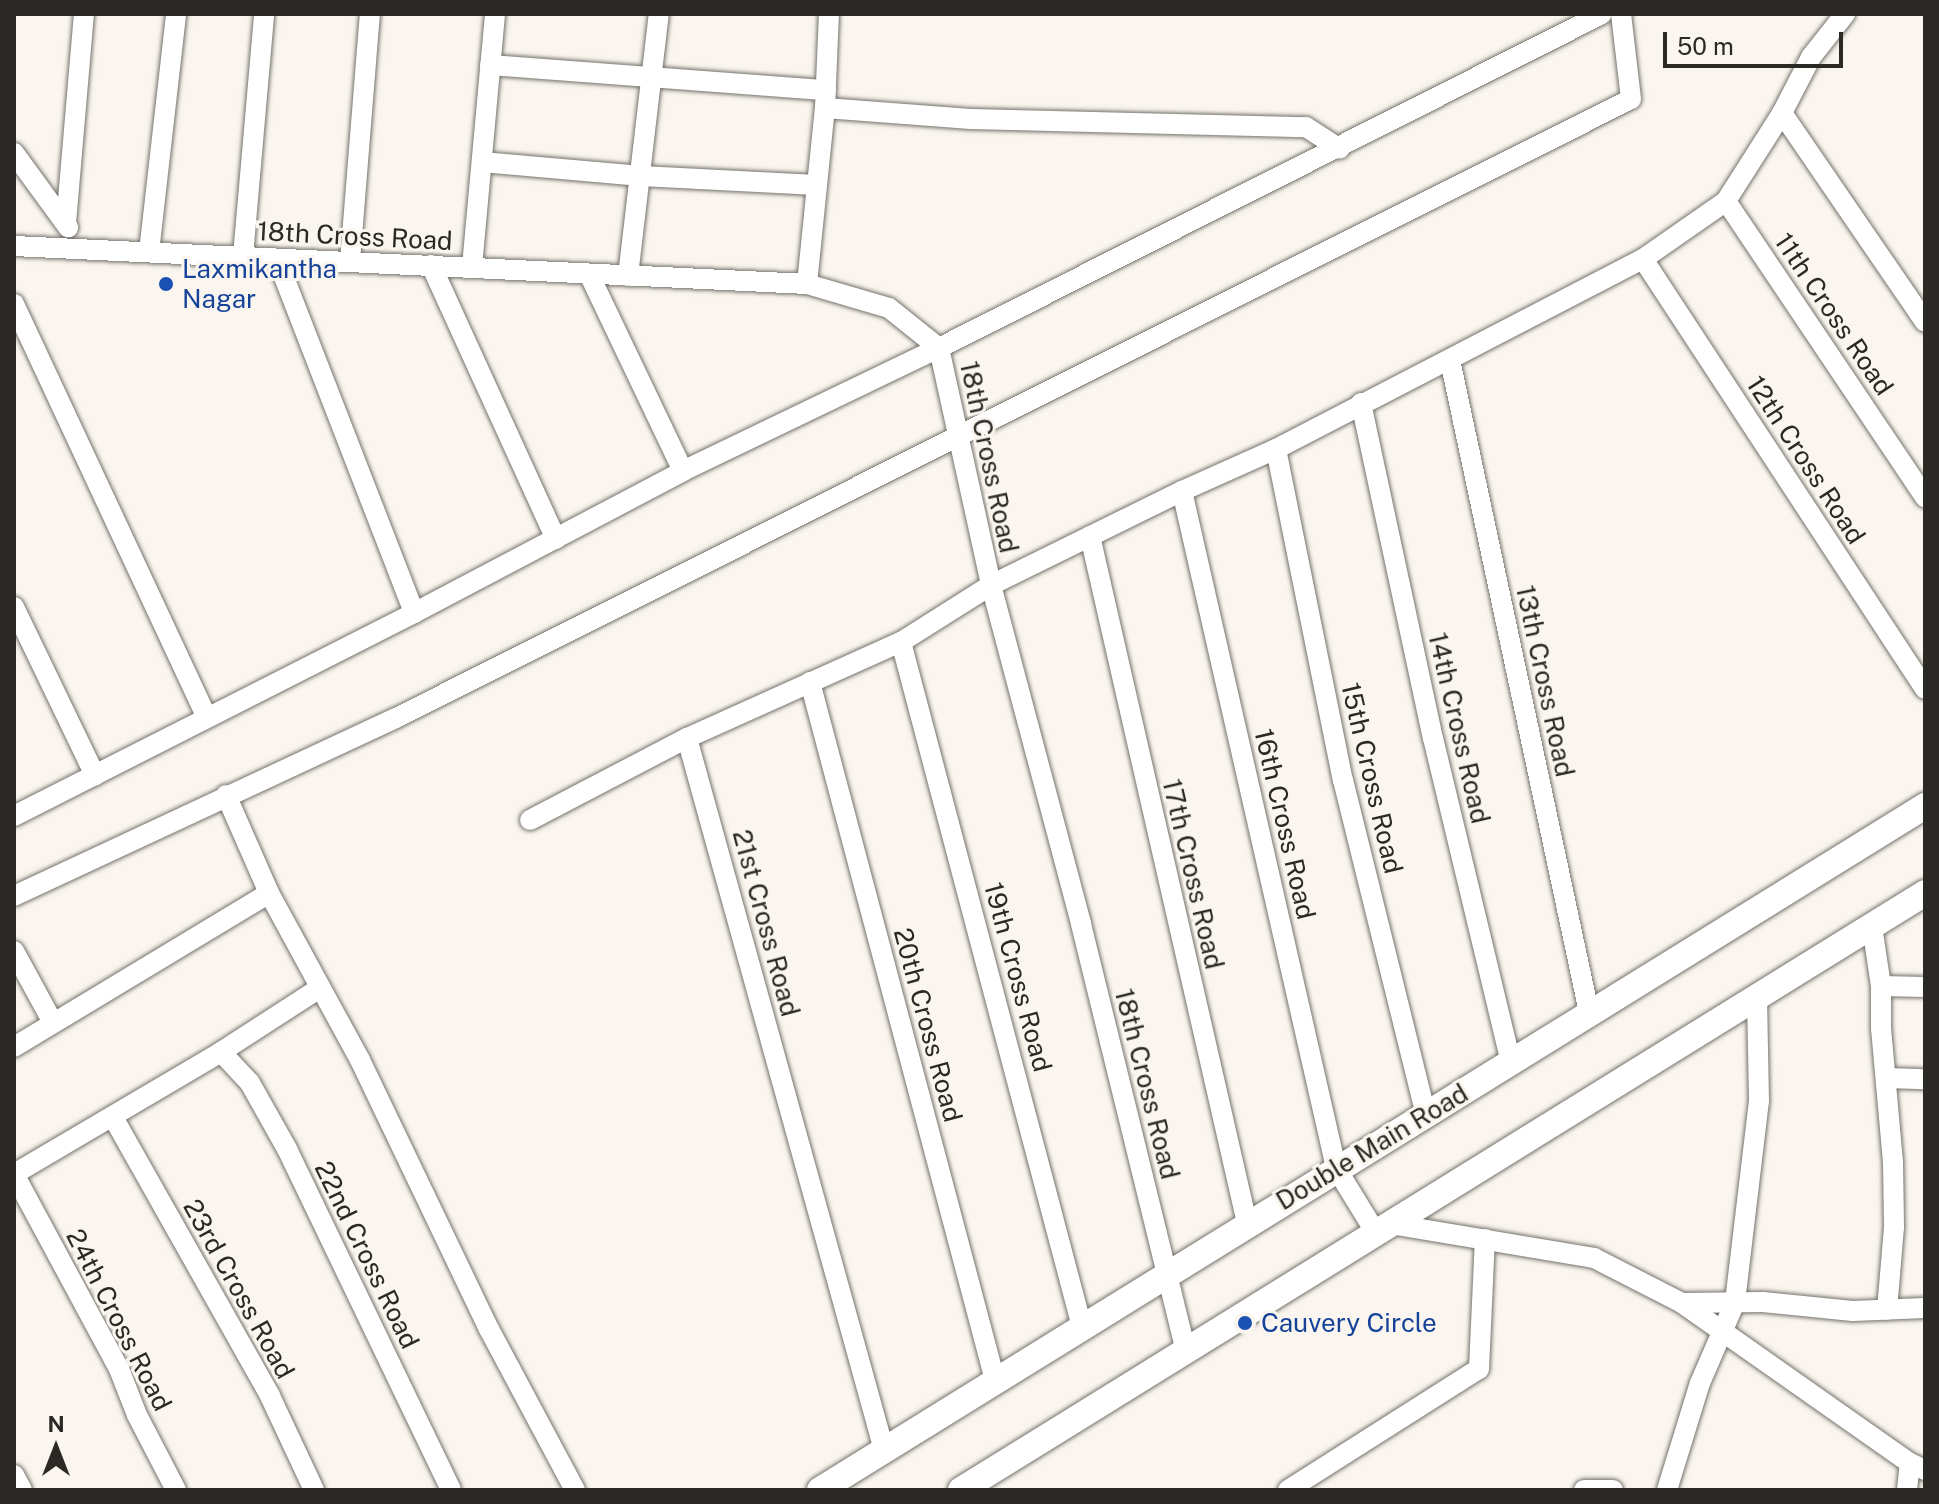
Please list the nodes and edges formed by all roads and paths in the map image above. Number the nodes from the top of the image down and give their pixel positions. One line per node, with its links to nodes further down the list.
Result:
1 (84, 14): 21 (street)
2 (176, 14): 24 (street)
3 (264, 14): 25 (street)
4 (370, 14): 28 (street)
5 (495, 14): 11 (street)
6 (659, 14): 12 (street)
7 (829, 14): 13 (street)
8 (1602, 14): 15 (street)
9 (1621, 14): 39 (street)
10 (1845, 14): 14 (street)
11 (490, 65): 12 (street); 17 (street)
12 (653, 79): 13 (street); 18 (street)
13 (826, 99): 15 (street); 19 (street)
14 (1782, 113): 20 (street); 35 (street)
15 (1340, 149): 36 (street)
16 (14, 153): 21 (street)
17 (482, 162): 18 (street); 30 (street)
18 (641, 176): 19 (street); 32 (street)
19 (817, 185): 33 (street)
20 (1726, 201): 27 (street); 43 (street, 11th Cross Road)
21 (66, 223): 23 (street)
22 (14, 246): 23 (street, 18th Cross Road)
23 (82, 248): 24 (street, 18th Cross Road)
24 (149, 252): 25 (street, 18th Cross Road)
25 (243, 256): 26 (street, 18th Cross Road)
26 (277, 259): 28 (street, 18th Cross Road); 48 (street)
27 (1643, 259): 37 (street); 51 (street, 12th Cross Road)
28 (350, 261): 29 (street, 18th Cross Road)
29 (431, 265): 30 (street, 18th Cross Road); 45 (street)
30 (472, 267): 31 (street, 18th Cross Road)
31 (589, 274): 32 (street, 18th Cross Road); 41 (street)
32 (628, 276): 33 (street, 18th Cross Road)
33 (807, 284): 36 (street, 18th Cross Road)
34 (14, 304): 52 (street)
35 (1925, 322)
36 (939, 348): 39 (street, 18th Cross Road); 41 (street)
37 (1450, 360): 38 (street); 68 (street, 13th Cross Road)
38 (1361, 403): 40 (street); 72 (street, 14th Cross Road)
39 (957, 438): 46 (street, 18th Cross Road); 55 (street)
40 (1276, 449): 42 (street); 75 (street, 15th Cross Road)
41 (683, 471): 45 (street)
42 (1182, 491): 44 (street); 77 (street, 16th Cross Road)
43 (1925, 497)
44 (1090, 536): 46 (street); 79 (street, 17th Cross Road)
45 (556, 539): 48 (street)
46 (991, 585): 49 (street); 82 (street, 18th Cross Road)
47 (14, 607): 54 (street)
48 (414, 613): 52 (street)
49 (901, 642): 50 (street); 87 (street, 19th Cross Road)
50 (810, 682): 53 (street); 90 (street, 20th Cross Road)
51 (1925, 689)
52 (207, 717): 54 (street)
53 (687, 738): 58 (street); 91 (street, 21st Cross Road)
54 (95, 775): 57 (street)
55 (226, 795): 59 (street); 61 (street)
56 (1925, 806): 68 (street, Double Main Road)
57 (14, 816)
58 (530, 820)
59 (269, 893): 66 (street); 69 (street)
60 (1925, 893): 62 (street)
61 (14, 896)
62 (1872, 926): 64 (street); 67 (street)
63 (14, 951): 69 (street)
64 (1881, 986): 65 (street); 73 (street)
65 (1925, 987)
66 (320, 988): 71 (street); 98 (street)
67 (1757, 997): 80 (street); 83 (street)
68 (1589, 1012): 72 (street, Double Main Road)
69 (52, 1021): 70 (street)
70 (14, 1047)
71 (221, 1052): 76 (street); 97 (street, 22nd Cross Road)
72 (1511, 1063): 75 (street, Double Main Road)
73 (1887, 1078): 74 (street); 86 (street)
74 (1925, 1079)
75 (1426, 1116): 77 (street, Double Main Road)
76 (113, 1117): 78 (street); 96 (street, 23rd Cross Road)
77 (1336, 1168): 79 (street, Double Main Road); 80 (street, 16th Cross Road)
78 (14, 1174): 95 (street, 24th Cross Road)
79 (1247, 1223): 82 (street, Double Main Road)
80 (1383, 1228): 81 (street); 89 (street)
81 (1485, 1239): 84 (street); 101 (street)
82 (1167, 1274): 87 (street, Double Main Road); 89 (street, 18th Cross Road)
83 (1735, 1302): 84 (street); 86 (street); 88 (street)
84 (1682, 1303): 88 (street)
85 (1925, 1308): 86 (street)
86 (1887, 1310)
87 (1082, 1327): 90 (street, Double Main Road)
88 (1721, 1331): 92 (street); 104 (street)
89 (1186, 1351): 100 (street)
90 (995, 1380): 91 (street, Double Main Road)
91 (884, 1450): 99 (street, Double Main Road)
92 (1918, 1466): 105 (street)
93 (14, 1475): 94 (street)
94 (22, 1490)
95 (176, 1490)
96 (314, 1490)
97 (451, 1490)
98 (575, 1490)
99 (820, 1490)
100 (961, 1490)
101 (1288, 1490)
102 (1584, 1490): 103 (street)
103 (1613, 1490)
104 (1667, 1490)
105 (1907, 1490)

